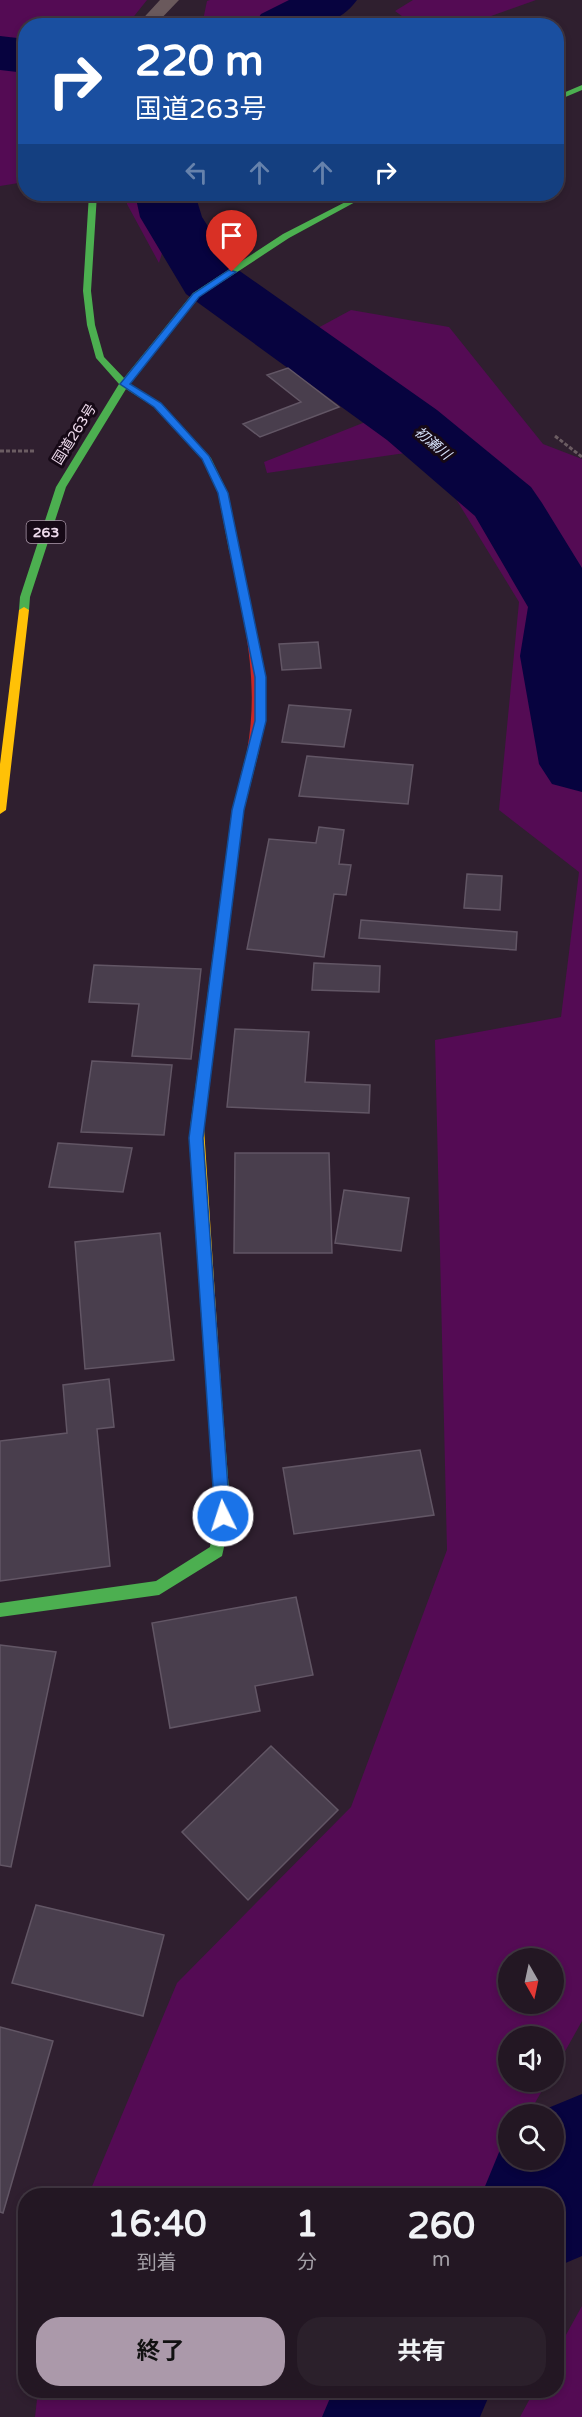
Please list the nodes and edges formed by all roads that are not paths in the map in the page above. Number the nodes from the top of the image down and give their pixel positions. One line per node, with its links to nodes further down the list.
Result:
1 (170, 0): 2 (street)
2 (152, 18)
3 (582, 87): 4 (main road)
4 (564, 95)
5 (93, 201): 7 (main road)
6 (353, 201): 7 (main road, 国道263号 / 263)
7 (124, 384): 8 (main road, 国道263号 / 263); 9 (main road)
8 (0, 810)
9 (0, 1610)

